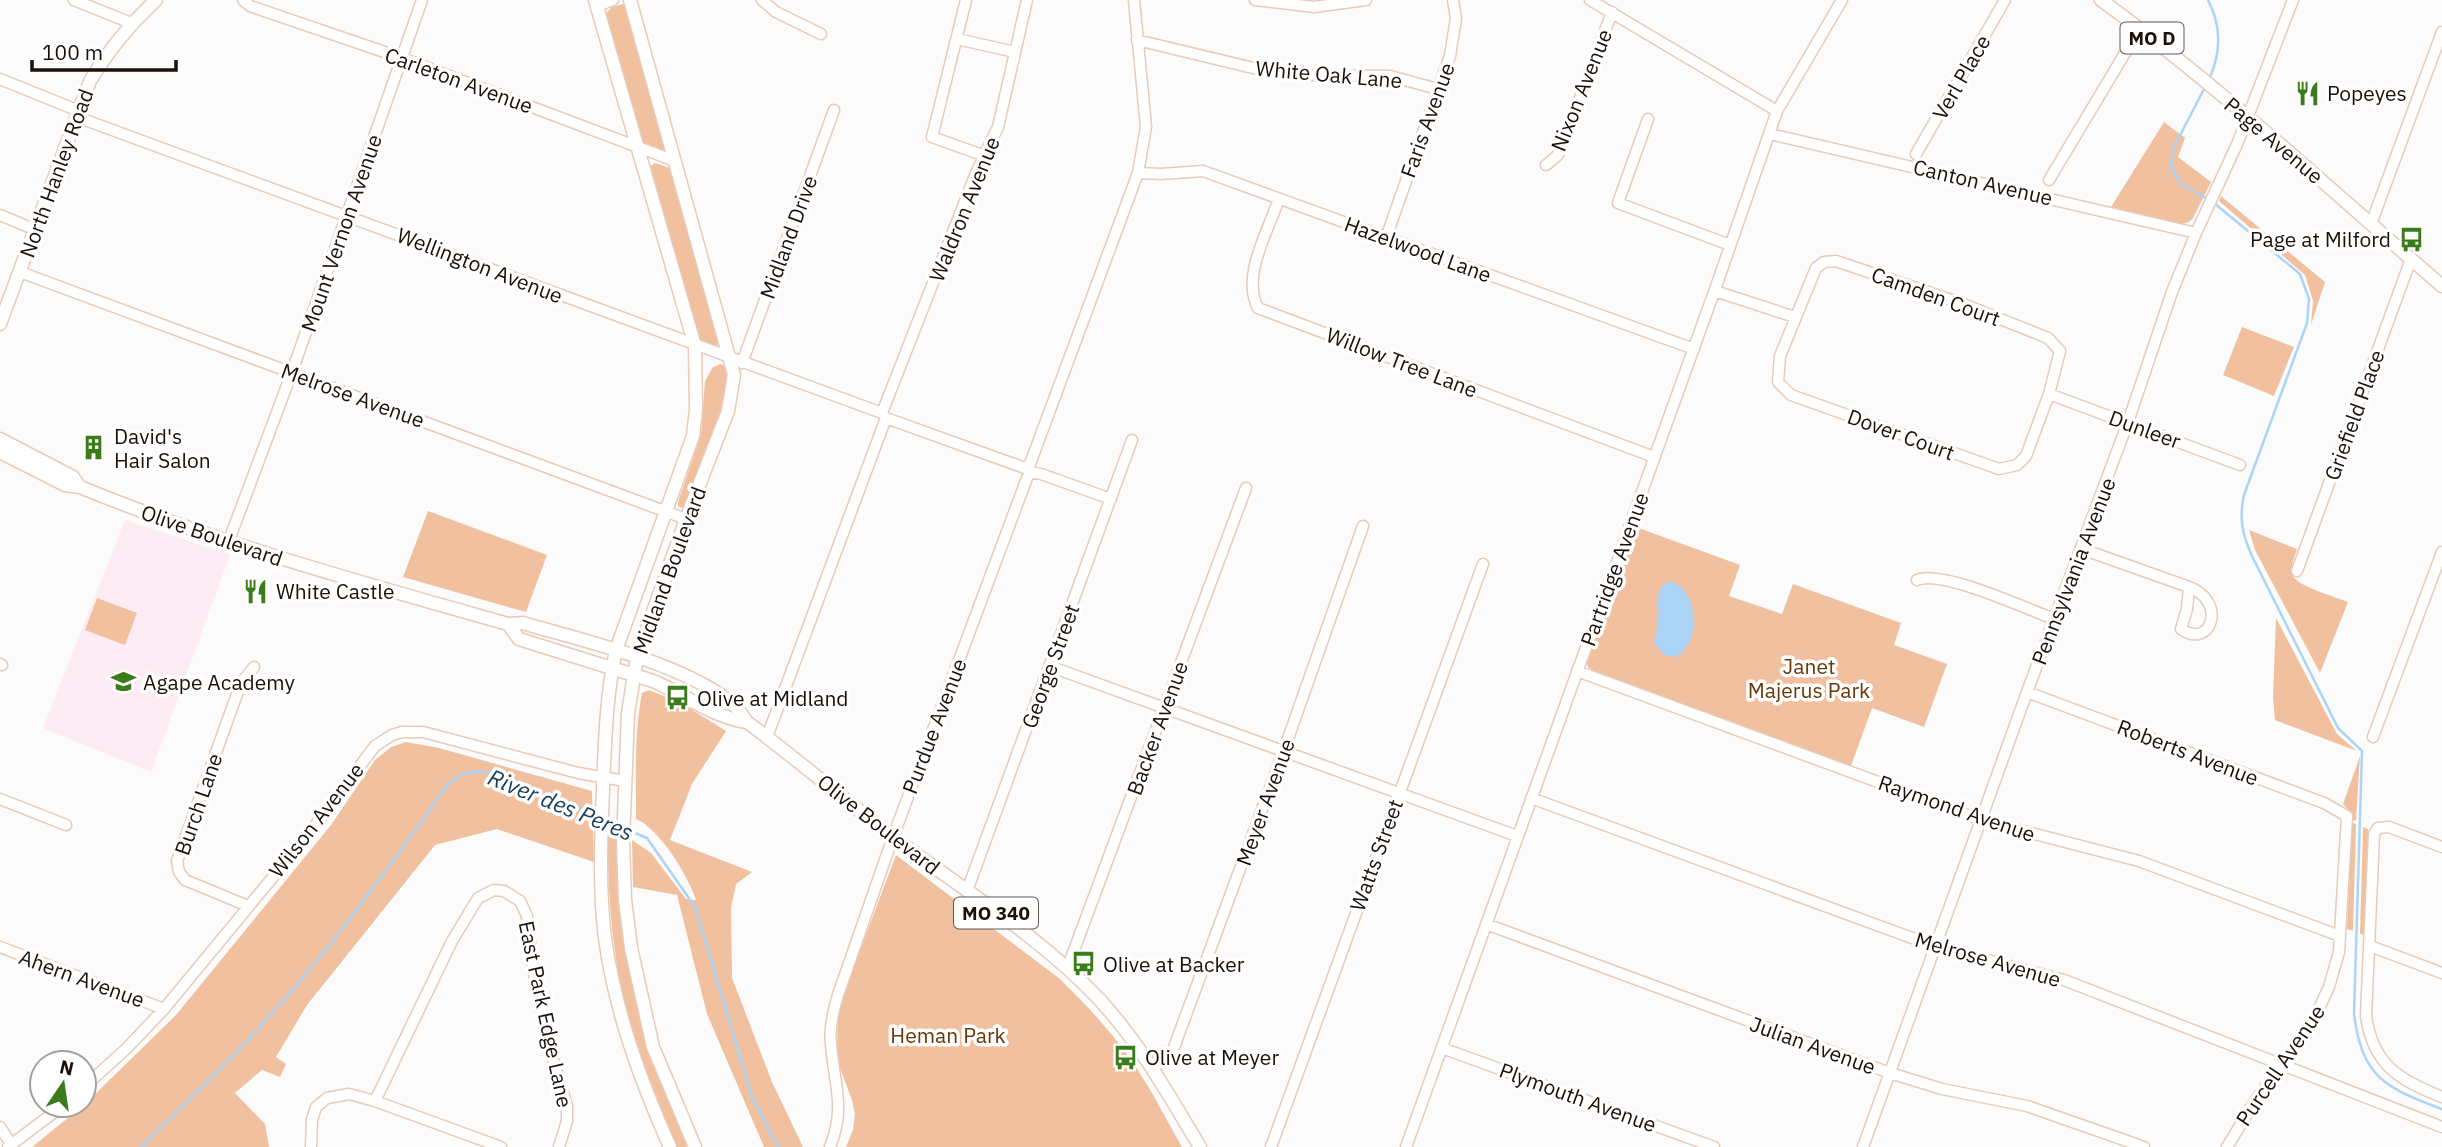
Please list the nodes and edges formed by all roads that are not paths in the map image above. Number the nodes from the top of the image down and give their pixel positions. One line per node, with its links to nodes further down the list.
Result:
1 (74, 0): 21 (street)
2 (156, 0): 21 (main road, North Hanley Road)
3 (243, 0): 28 (street, Carleton Avenue)
4 (422, 0): 28 (street, Mount Vernon Avenue)
5 (613, 0): 19 (street)
6 (630, 0): 40 (main road, Midland Boulevard)
7 (762, 0): 24 (street)
8 (966, 0): 25 (street)
9 (1027, 0): 27 (street, Waldron Avenue)
10 (1134, 0): 26 (street, Purdue Avenue)
11 (1255, 0): 12 (street)
12 (1366, 0)
13 (1453, 0): 30 (street, Faris Avenue)
14 (1590, 0): 20 (street)
15 (1842, 0): 32 (street, Partridge Avenue)
16 (2005, 0): 38 (street, Verl Place)
17 (2101, 0): 22 (main road, Page Avenue / MO D)
18 (2293, 0): 34 (street, Pennsylvania Avenue)
19 (596, 3): 37 (main road, Midland Boulevard)
20 (1612, 12): 32 (street); 41 (street, Nixon Avenue)
21 (131, 23): 33 (main road, North Hanley Road)
22 (2140, 29): 34 (main road, Page Avenue / MO D); 43 (street)
23 (2442, 32): 47 (street)
24 (821, 34)
25 (957, 39): 27 (street); 39 (street)
26 (1138, 40): 30 (street, White Oak Lane); 42 (street, Purdue Avenue)
27 (1015, 52): 39 (street, Waldron Avenue)
28 (402, 58): 37 (street, Carleton Avenue); 46 (street, Mount Vernon Avenue)
29 (0, 79): 33 (street, Wellington Avenue)
30 (1438, 89): 50 (street, Faris Avenue)
31 (834, 110): 60 (street, Midland Drive)
32 (1777, 111): 36 (street, Partridge Avenue)
33 (78, 114): 46 (street, Wellington Avenue); 48 (main road, North Hanley Road)
34 (2248, 118): 47 (main road, Page Avenue / MO D); 49 (street, Pennsylvania Avenue)
35 (1648, 119): 51 (street)
36 (1770, 134): 49 (street, Canton Avenue); 51 (street, Partridge Avenue)
37 (638, 148): 40 (street, Carleton Avenue); 58 (main road, Midland Boulevard)
38 (1916, 154)
39 (985, 156): 63 (street, Waldron Avenue)
40 (675, 161): 60 (main road, Midland Boulevard)
41 (1546, 165)
42 (1138, 173): 44 (street, Hazelwood Lane); 70 (street, Purdue Avenue)
43 (2049, 180)
44 (1279, 200): 50 (street, Hazelwood Lane); 68 (street, Willow Tree Lane)
45 (0, 215): 48 (street)
46 (348, 215): 58 (street, Wellington Avenue); 61 (street, Mount Vernon Avenue)
47 (2371, 224): 52 (main road, Page Avenue / MO D)
48 (36, 230): 53 (main road, North Hanley Road)
49 (2196, 233): 64 (street, Pennsylvania Avenue)
50 (1386, 238): 59 (street, Hazelwood Lane)
51 (1730, 246): 55 (street, Partridge Avenue)
52 (2411, 259): 54 (main road, Page Avenue / MO D); 81 (street, Griefield Place)
53 (20, 272): 57 (main road, North Hanley Road); 61 (street, Melrose Avenue)
54 (2442, 286)
55 (1715, 291): 56 (street); 59 (street, Partridge Avenue)
56 (1795, 317): 62 (street, Camden Court); 62 (street, Dover Court)
57 (0, 324)
58 (695, 346): 60 (street, Wellington Avenue); 74 (main road, Midland Boulevard)
59 (1694, 349): 68 (street, Partridge Avenue)
60 (736, 361): 63 (street, Wellington Avenue); 75 (main road, Midland Boulevard)
61 (292, 372): 74 (street, Melrose Avenue); 77 (street, Mount Vernon Avenue)
62 (2049, 394): 64 (street, Dunleer)
63 (884, 415): 70 (street, Wellington Avenue); 96 (street, Waldron Avenue)
64 (2128, 422): 69 (street, Dunleer); 78 (street, Pennsylvania Avenue)
65 (0, 439): 71 (main road, Olive Boulevard / MO 340)
66 (1132, 440): 73 (street, George Street)
67 (0, 452): 71 (main road, Olive Boulevard / MO 340)
68 (1654, 457): 91 (street, Partridge Avenue)
69 (2240, 465)
70 (1028, 470): 73 (street, Wellington Avenue); 108 (street, Purdue Avenue)
71 (80, 486): 77 (main road, Olive Boulevard / MO 340)
72 (1246, 488): 94 (street, Backer Avenue)
73 (1111, 499): 88 (street, George Street)
74 (666, 511): 75 (street, Melrose Avenue); 86 (main road, Midland Boulevard)
75 (686, 519): 87 (main road, Midland Boulevard)
76 (1363, 526): 98 (street, Meyer Avenue)
77 (228, 543): 85 (main road, Olive Boulevard / MO 340)
78 (2082, 549): 83 (street); 84 (street, Pennsylvania Avenue)
79 (2442, 552): 97 (street)
80 (1483, 564): 101 (street, Watts Street)
81 (2297, 571)
82 (1917, 580): 84 (street)
83 (2189, 587)
84 (2054, 619): 93 (street, Pennsylvania Avenue)
85 (508, 624): 86 (main road, Olive Boulevard / MO 340); 90 (main road, Olive Boulevard / MO 340)
86 (616, 650): 87 (main road, Olive Boulevard / MO 340); 90 (main road, Midland Boulevard)
87 (637, 657): 92 (main road, Midland Boulevard); 95 (main road, Olive Boulevard / MO 340)
88 (1049, 666): 94 (street); 110 (street, George Street)
89 (254, 667): 111 (street, Burch Lane)
90 (612, 668): 92 (main road, Olive Boulevard / MO 340); 99 (main road, Midland Boulevard)
91 (1577, 671): 102 (street, Partridge Avenue); 105 (street, Raymond Avenue)
92 (633, 675): 95 (main road, Olive Boulevard / MO 340); 100 (main road, Midland Boulevard)
93 (2027, 692): 104 (street, Roberts Avenue); 105 (street, Pennsylvania Avenue)
94 (1164, 707): 98 (street); 117 (street, Backer Avenue)
95 (747, 722): 96 (main road, Olive Boulevard / MO 340)
96 (767, 737): 108 (main road, Olive Boulevard / MO 340)
97 (2373, 737)
98 (1284, 750): 101 (street); 122 (street, Meyer Avenue)
99 (603, 777): 100 (street, Wilson Avenue); 111 (street, Wilson Avenue); 134 (main road, Midland Boulevard)
100 (625, 781): 135 (main road, Midland Boulevard)
101 (1399, 792): 107 (street); 138 (street, Watts Street)
102 (1531, 798): 107 (street, Partridge Avenue); 114 (street, Melrose Avenue)
103 (0, 799): 106 (street)
104 (2347, 816): 113 (street, Purcell Avenue)
105 (1981, 820): 113 (street, Raymond Avenue); 114 (street, Pennsylvania Avenue)
106 (66, 825)
107 (1517, 836): 112 (street, Partridge Avenue)
108 (892, 837): 110 (main road, Olive Boulevard / MO 340); 136 (street, Purdue Avenue)
109 (2442, 847): 115 (street)
110 (967, 891): 117 (main road, Olive Boulevard / MO 340)
111 (248, 906): 119 (street, Wilson Avenue)
112 (1486, 924): 120 (street, Partridge Avenue); 123 (street, Julian Avenue)
113 (2340, 936): 121 (street, Purcell Avenue)
114 (1934, 946): 121 (street, Melrose Avenue); 123 (street, Pennsylvania Avenue)
115 (2370, 946): 118 (street); 125 (street)
116 (0, 947): 119 (street, Ahern Avenue)
117 (1067, 969): 122 (main road, Olive Boulevard / MO 340)
118 (2442, 973)
119 (164, 1009): 124 (street, Wilson Avenue)
120 (1442, 1048): 139 (street, Partridge Avenue); 140 (street, Plymouth Avenue)
121 (2283, 1064): 129 (street, Melrose Avenue); 143 (street, Purcell Avenue)
122 (1152, 1068): 137 (main road, Olive Boulevard / MO 340)
123 (1890, 1073): 141 (street, Pennsylvania Avenue); 142 (street, Julian Avenue)
124 (98, 1074)
125 (2442, 1097)
126 (375, 1101): 131 (street); 132 (street); 133 (street, East Park Edge Lane)
127 (45, 1119): 130 (street)
128 (0, 1127): 130 (street)
129 (2442, 1127)
130 (9, 1146)
131 (312, 1147)
132 (501, 1147)
133 (559, 1147)
134 (670, 1147)
135 (695, 1147)
136 (830, 1147)
137 (1200, 1147)
138 (1271, 1147)
139 (1406, 1147)
140 (1714, 1147)
141 (1863, 1147)
142 (2144, 1147)
143 (2228, 1147)

